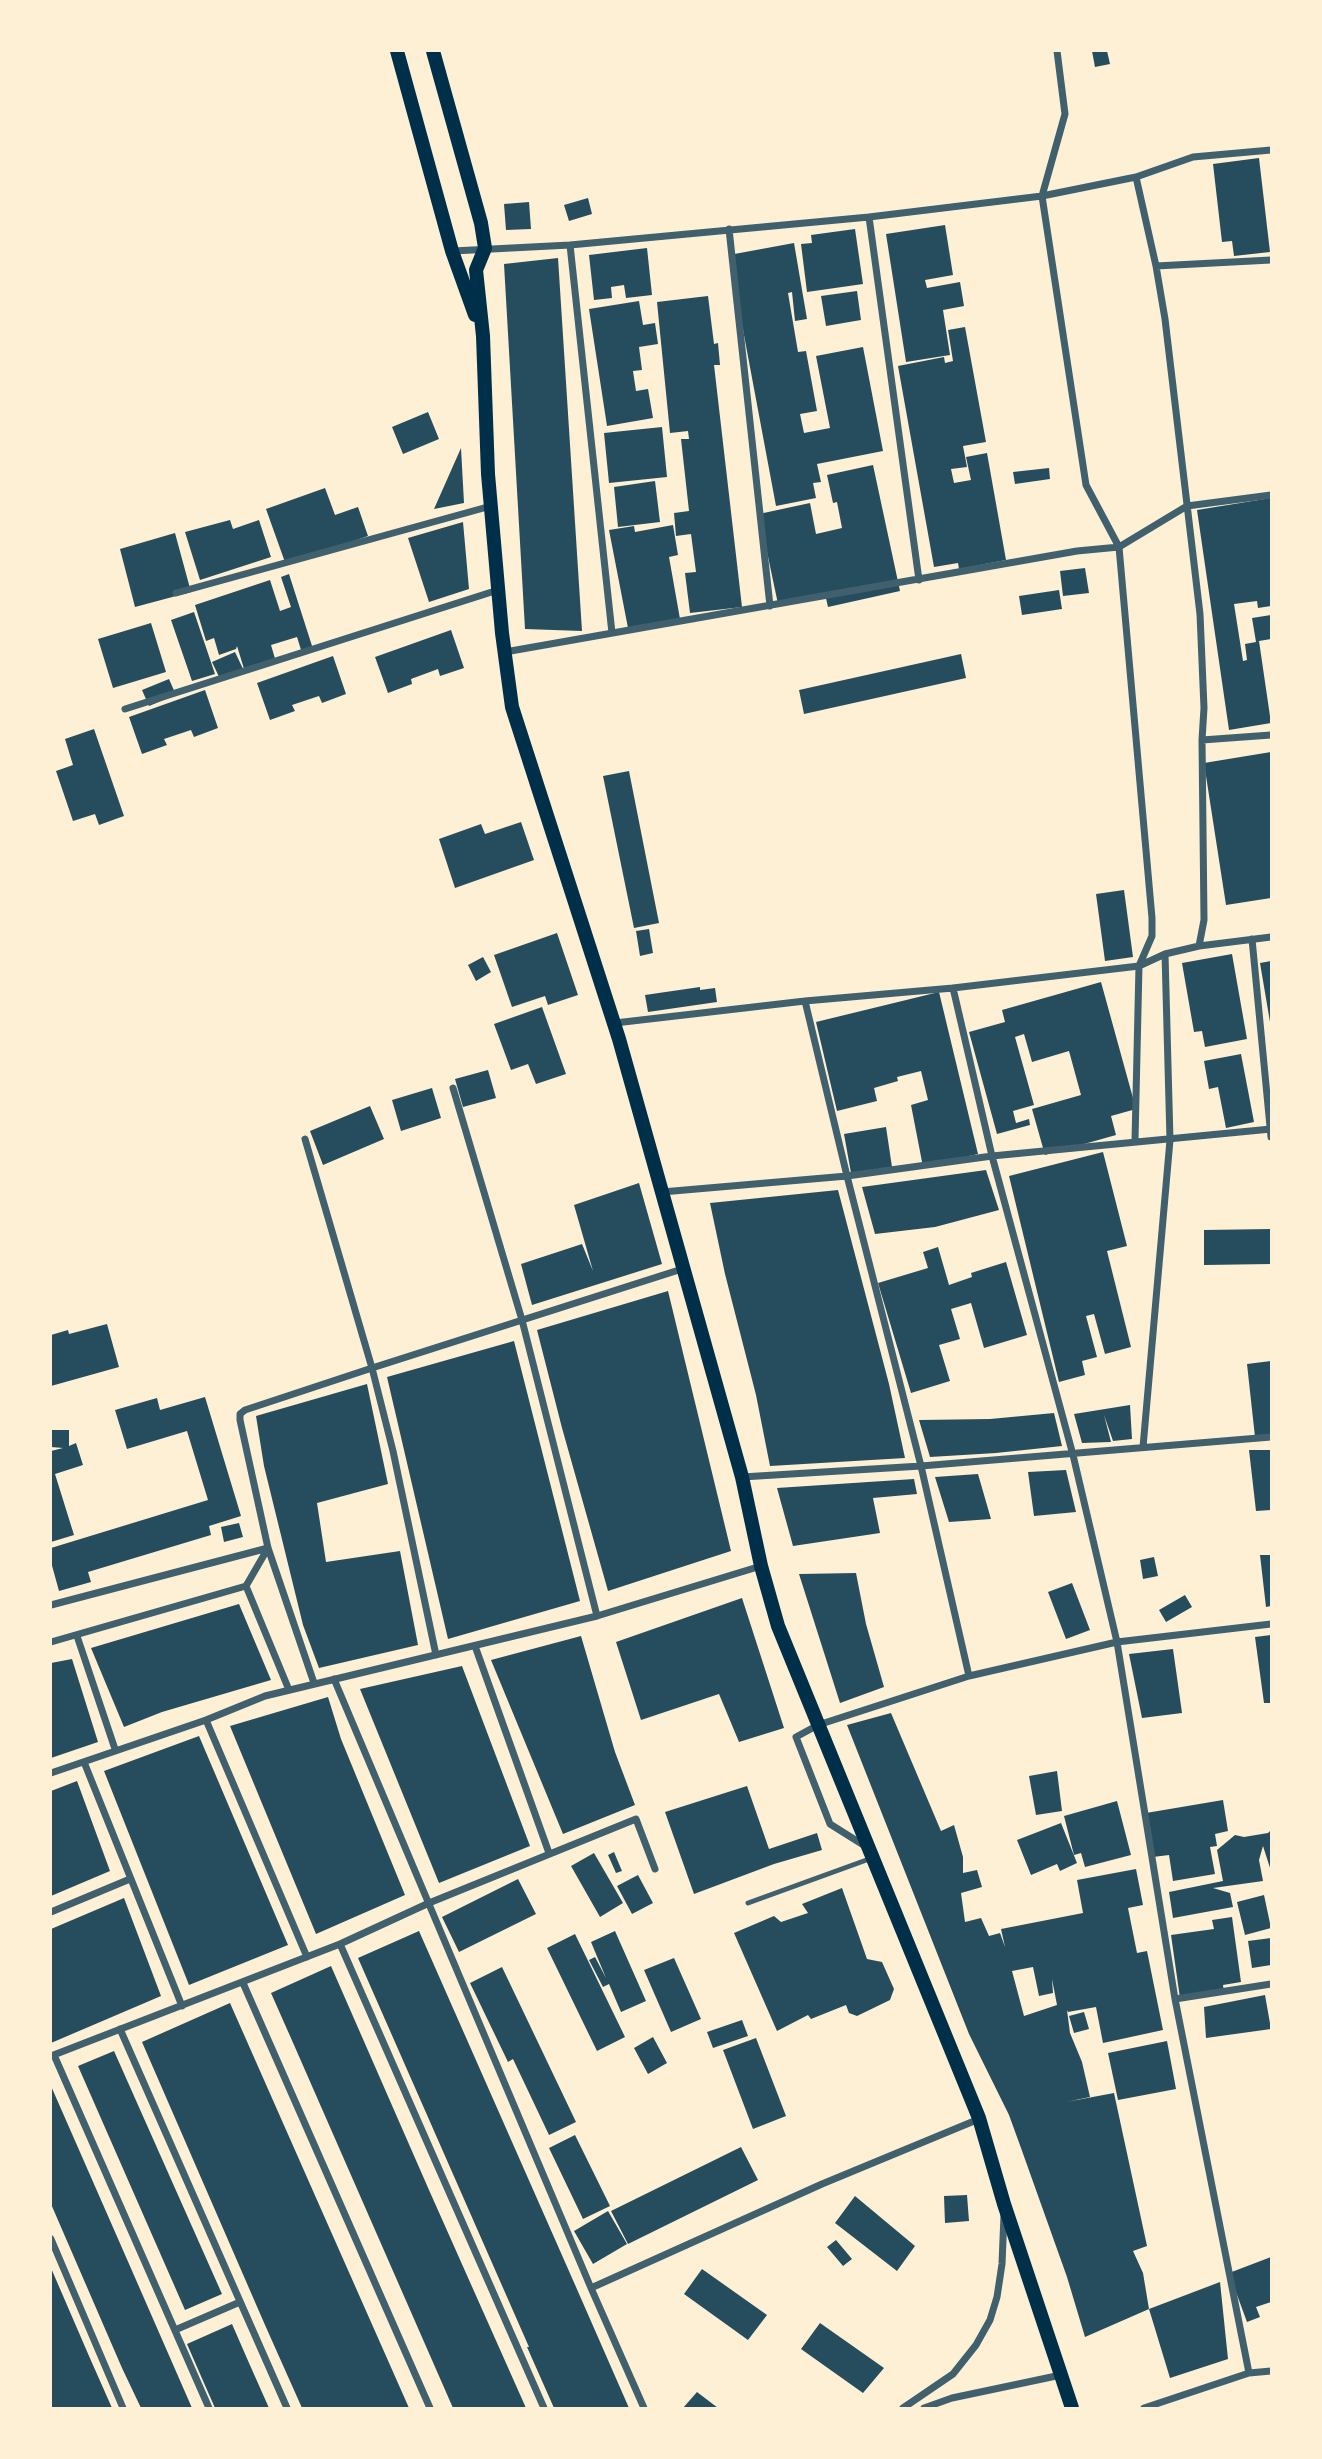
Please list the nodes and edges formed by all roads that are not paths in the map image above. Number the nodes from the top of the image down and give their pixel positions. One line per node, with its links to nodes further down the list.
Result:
1 (397, 51): 11 (main road)
2 (433, 51): 10 (main road)
3 (1057, 51): 6 (street)
4 (1271, 150): 5 (street)
5 (1136, 177): 6 (street); 13 (street)
6 (1042, 196): 7 (street); 18 (street)
7 (869, 217): 8 (street); 19 (street)
8 (729, 229): 9 (street); 22 (street)
9 (570, 245): 10 (street); 23 (street)
10 (485, 248): 11 (street); 14 (main road)
11 (452, 251): 14 (main road)
12 (1271, 260): 13 (street)
13 (1156, 267): 17 (street)
14 (482, 336): 16 (main road)
15 (1271, 495): 17 (street)
16 (491, 506): 20 (main road); 21 (street)
17 (1187, 506): 18 (street); 27 (street)
18 (1119, 547): 19 (street); 32 (street)
19 (919, 580): 22 (street)
20 (498, 590): 24 (main road); 25 (street)
21 (176, 593)
22 (770, 606): 23 (street)
23 (612, 633): 24 (street)
24 (504, 652): 35 (main road)
25 (125, 709)
26 (1271, 735): 27 (street)
27 (1202, 740): 30 (street)
28 (1271, 937): 29 (street)
29 (1252, 939): 30 (street); 37 (street)
30 (1199, 946): 31 (street)
31 (1165, 954): 32 (street); 40 (street)
32 (1139, 966): 33 (street); 39 (street)
33 (953, 988): 34 (street); 41 (street)
34 (805, 1001): 35 (street); 42 (street)
35 (614, 1023): 43 (main road)
36 (453, 1088): 45 (street)
37 (1271, 1132): 40 (street)
38 (305, 1139): 46 (street)
39 (1135, 1140): 40 (street); 41 (street)
40 (1170, 1140): 48 (street)
41 (992, 1156): 42 (street); 49 (street)
42 (847, 1176): 43 (street); 50 (street)
43 (661, 1192): 44 (main road)
44 (682, 1269): 45 (street); 51 (main road)
45 (522, 1320): 46 (street); 56 (street)
46 (372, 1368): 52 (street); 62 (street)
47 (1271, 1437): 48 (street)
48 (1143, 1447): 49 (street)
49 (1073, 1455): 50 (street); 60 (street)
50 (921, 1466): 51 (street); 63 (street)
51 (742, 1477): 53 (main road)
52 (268, 1548): 54 (street); 55 (street); 65 (street)
53 (761, 1566): 56 (street); 68 (main road)
54 (246, 1586): 58 (street); 66 (street)
55 (51, 1605)
56 (597, 1616): 61 (street)
57 (1271, 1624): 60 (street)
58 (77, 1636): 59 (street); 69 (street)
59 (51, 1642)
60 (1116, 1642): 63 (street); 83 (street)
61 (475, 1646): 62 (street); 72 (street)
62 (436, 1655): 64 (street)
63 (969, 1675): 68 (street)
64 (334, 1679): 65 (street); 76 (street)
65 (314, 1683): 66 (street)
66 (289, 1690): 67 (street)
67 (206, 1720): 69 (street); 80 (street)
68 (818, 1725): 73 (main road); 73 (street)
69 (116, 1749): 70 (street)
70 (84, 1762): 71 (street); 75 (street)
71 (51, 1773)
72 (549, 1853): 74 (street); 76 (street)
73 (870, 1854): 77 (lane); 87 (main road)
74 (655, 1870)
75 (130, 1879): 78 (street); 84 (street)
76 (429, 1903): 79 (street); 90 (street)
77 (748, 1903)
78 (51, 1912)
79 (340, 1944): 80 (street); 100 (street)
80 (307, 1958): 81 (street)
81 (243, 1983): 84 (street); 99 (street)
82 (1271, 1984): 83 (street)
83 (1175, 1999): 94 (street)
84 (182, 2006): 85 (street)
85 (120, 2029): 86 (street); 91 (street)
86 (52, 2055): 92 (street)
87 (979, 2118): 88 (main road); 90 (street)
88 (1004, 2204): 95 (main road); 102 (street)
89 (51, 2239): 96 (street)
90 (591, 2288): 101 (street)
91 (240, 2302): 92 (street); 98 (street)
92 (175, 2330): 97 (street)
93 (1271, 2371): 94 (street)
94 (1249, 2373): 105 (street)
95 (1062, 2375): 103 (street); 104 (main road)
96 (123, 2408)
97 (209, 2408)
98 (287, 2408)
99 (430, 2408)
100 (544, 2408)
101 (644, 2408)
102 (903, 2408)
103 (924, 2408)
104 (1072, 2408)
105 (1144, 2408)

